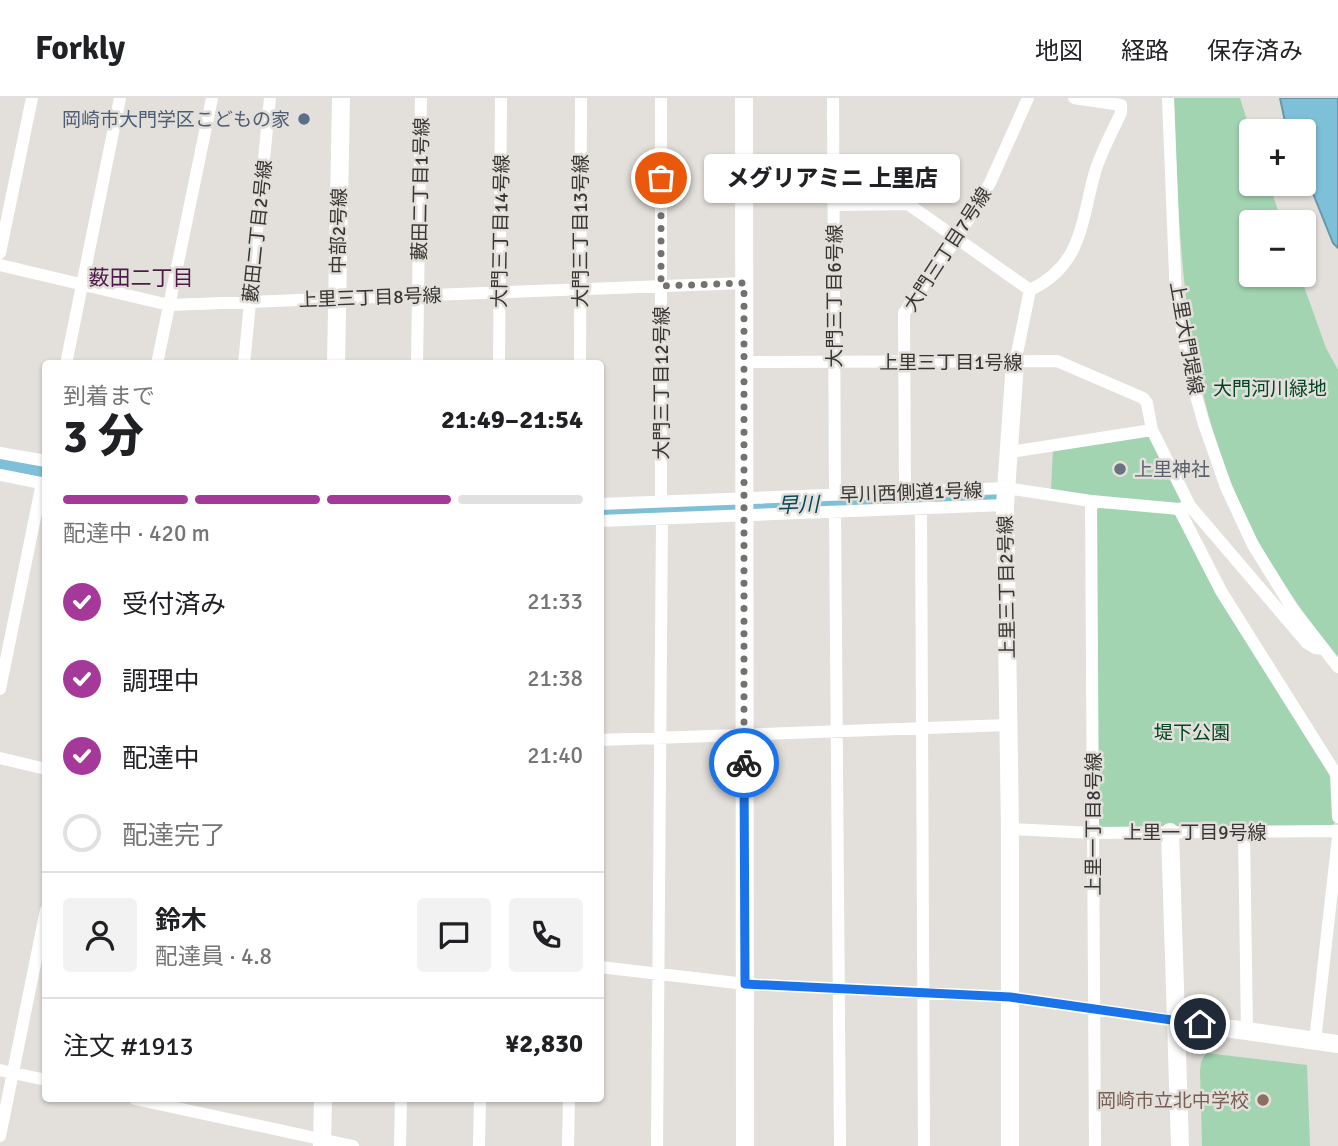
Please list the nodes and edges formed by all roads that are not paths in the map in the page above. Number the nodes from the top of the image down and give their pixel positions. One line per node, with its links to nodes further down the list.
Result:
1 (32, 98): 17 (street)
2 (120, 98): 20 (street)
3 (212, 98): 28 (street)
4 (270, 98): 27 (street, 藪田二丁目2号線)
5 (341, 98): 26 (street, 中部2号線)
6 (421, 98): 25 (street, 藪田二丁目1号線)
7 (501, 98): 24 (street, 大門三丁目14号線)
8 (581, 98): 22 (street, 大門三丁目13号線)
9 (661, 98): 21 (street, 大門三丁目12号線)
10 (744, 98): 19 (street)
11 (833, 98): 15 (street, 大門三丁目6号線)
12 (1028, 98): 16 (street, 大門三丁目7号線)
13 (1074, 98): 23 (street)
14 (1168, 98): 60 (street, 上里大門堤線)
15 (834, 205): 16 (street); 37 (street, 大門三丁目6号線)
16 (957, 238): 23 (street); 38 (street, 大門三丁目7号線)
17 (0, 253)
18 (0, 265): 20 (street, 上里三丁目8号線)
19 (744, 283): 21 (street, 上里三丁目8号線); 36 (street)
20 (83, 285): 28 (street, 上里三丁目8号線); 29 (street)
21 (661, 286): 22 (street, 上里三丁目8号線); 51 (street, 大門三丁目12号線)
22 (580, 289): 24 (street, 上里三丁目8号線); 35 (street, 大門三丁目13号線)
23 (1030, 289): 39 (street, 上里三丁目2号線)
24 (499, 292): 25 (street, 上里三丁目8号線); 34 (street, 大門三丁目14号線)
25 (418, 295): 26 (street, 上里三丁目8号線); 33 (street, 藪田二丁目1号線)
26 (337, 298): 27 (street, 上里三丁目8号線); 32 (street, 中部2号線)
27 (250, 302): 28 (street, 上里三丁目8号線); 31 (street, 藪田二丁目2号線)
28 (169, 304): 30 (street)
29 (67, 360)
30 (158, 360)
31 (244, 360)
32 (336, 360)
33 (417, 360)
34 (499, 360)
35 (580, 360)
36 (745, 362): 37 (street, 上里三丁目1号線); 50 (street)
37 (834, 362): 38 (street, 上里三丁目1号線); 48 (street, 大門三丁目6号線)
38 (904, 362): 39 (street, 上里三丁目1号線); 47 (street, 大門三丁目7号線)
39 (1015, 363): 40 (street, 上里三丁目1号線); 41 (street, 上里三丁目2号線)
40 (1152, 430): 41 (street); 54 (street)
41 (1010, 452): 49 (street, 上里三丁目2号線)
42 (0, 453): 43 (street)
43 (42, 460)
44 (0, 475): 45 (street)
45 (42, 483)
46 (42, 488): 62 (street)
47 (905, 492): 48 (street, 早川西側道1号線); 49 (street, 早川西側道1号線)
48 (835, 495): 50 (street, 早川西側道1号線)
49 (1006, 497): 52 (street, 早川西側道1号線); 55 (street); 63 (street, 上里三丁目2号線)
50 (745, 498): 51 (street, 早川西側道1号線); 57 (street)
51 (662, 501): 53 (street, 早川西側道1号線)
52 (1091, 501): 54 (street, 早川西側道1号線); 76 (street, 上里一丁目8号線)
53 (604, 503)
54 (1184, 508): 60 (street); 71 (street)
55 (921, 509): 56 (street); 64 (street)
56 (835, 512): 57 (street); 65 (street)
57 (745, 516): 58 (street); 66 (street)
58 (662, 519): 59 (street); 67 (street)
59 (604, 521)
60 (1324, 649): 61 (street, 上里大門堤線)
61 (1338, 667)
62 (0, 689)
63 (1008, 725): 64 (street); 72 (street, 上里三丁目2号線)
64 (921, 728): 65 (street); 85 (street)
65 (837, 731): 66 (street); 84 (street)
66 (744, 734): 67 (street); 83 (street)
67 (661, 737): 68 (street); 80 (street)
68 (604, 740)
69 (0, 758): 70 (street)
70 (42, 768)
71 (1338, 817)
72 (1010, 829): 76 (street, 上里一丁目9号線); 86 (street, 上里三丁目2号線)
73 (1244, 831): 74 (street, 上里一丁目9号線); 75 (street, 上里一丁目9号線); 89 (street)
74 (1338, 831)
75 (1170, 832): 76 (street, 上里一丁目9号線); 88 (street)
76 (1093, 833): 87 (street, 上里一丁目8号線)
77 (1338, 837): 90 (street)
78 (42, 930): 81 (street)
79 (604, 967): 80 (street)
80 (659, 974): 83 (street); 106 (street)
81 (32, 976): 82 (street); 92 (street)
82 (42, 978)
83 (745, 984): 84 (street); 107 (street)
84 (840, 988): 85 (street); 108 (street)
85 (923, 992): 86 (street); 109 (street)
86 (1010, 997): 87 (street); 110 (street, 上里三丁目2号線)
87 (1094, 1008): 88 (street); 111 (street, 上里一丁目8号線)
88 (1176, 1021): 89 (street); 112 (street)
89 (1247, 1031): 90 (street)
90 (1315, 1041): 91 (street)
91 (1338, 1044)
92 (6, 1071): 93 (street); 100 (street)
93 (42, 1079)
94 (161, 1102): 99 (street)
95 (323, 1102): 101 (street)
96 (401, 1102): 103 (street)
97 (480, 1102): 104 (street)
98 (569, 1102): 105 (street)
99 (187, 1105): 101 (street)
100 (0, 1136)
101 (322, 1143): 102 (street)
102 (353, 1146)
103 (400, 1146)
104 (479, 1146)
105 (568, 1146)
106 (657, 1146)
107 (745, 1146)
108 (840, 1146)
109 (924, 1146)
110 (1010, 1146)
111 (1095, 1146)
112 (1180, 1146)

